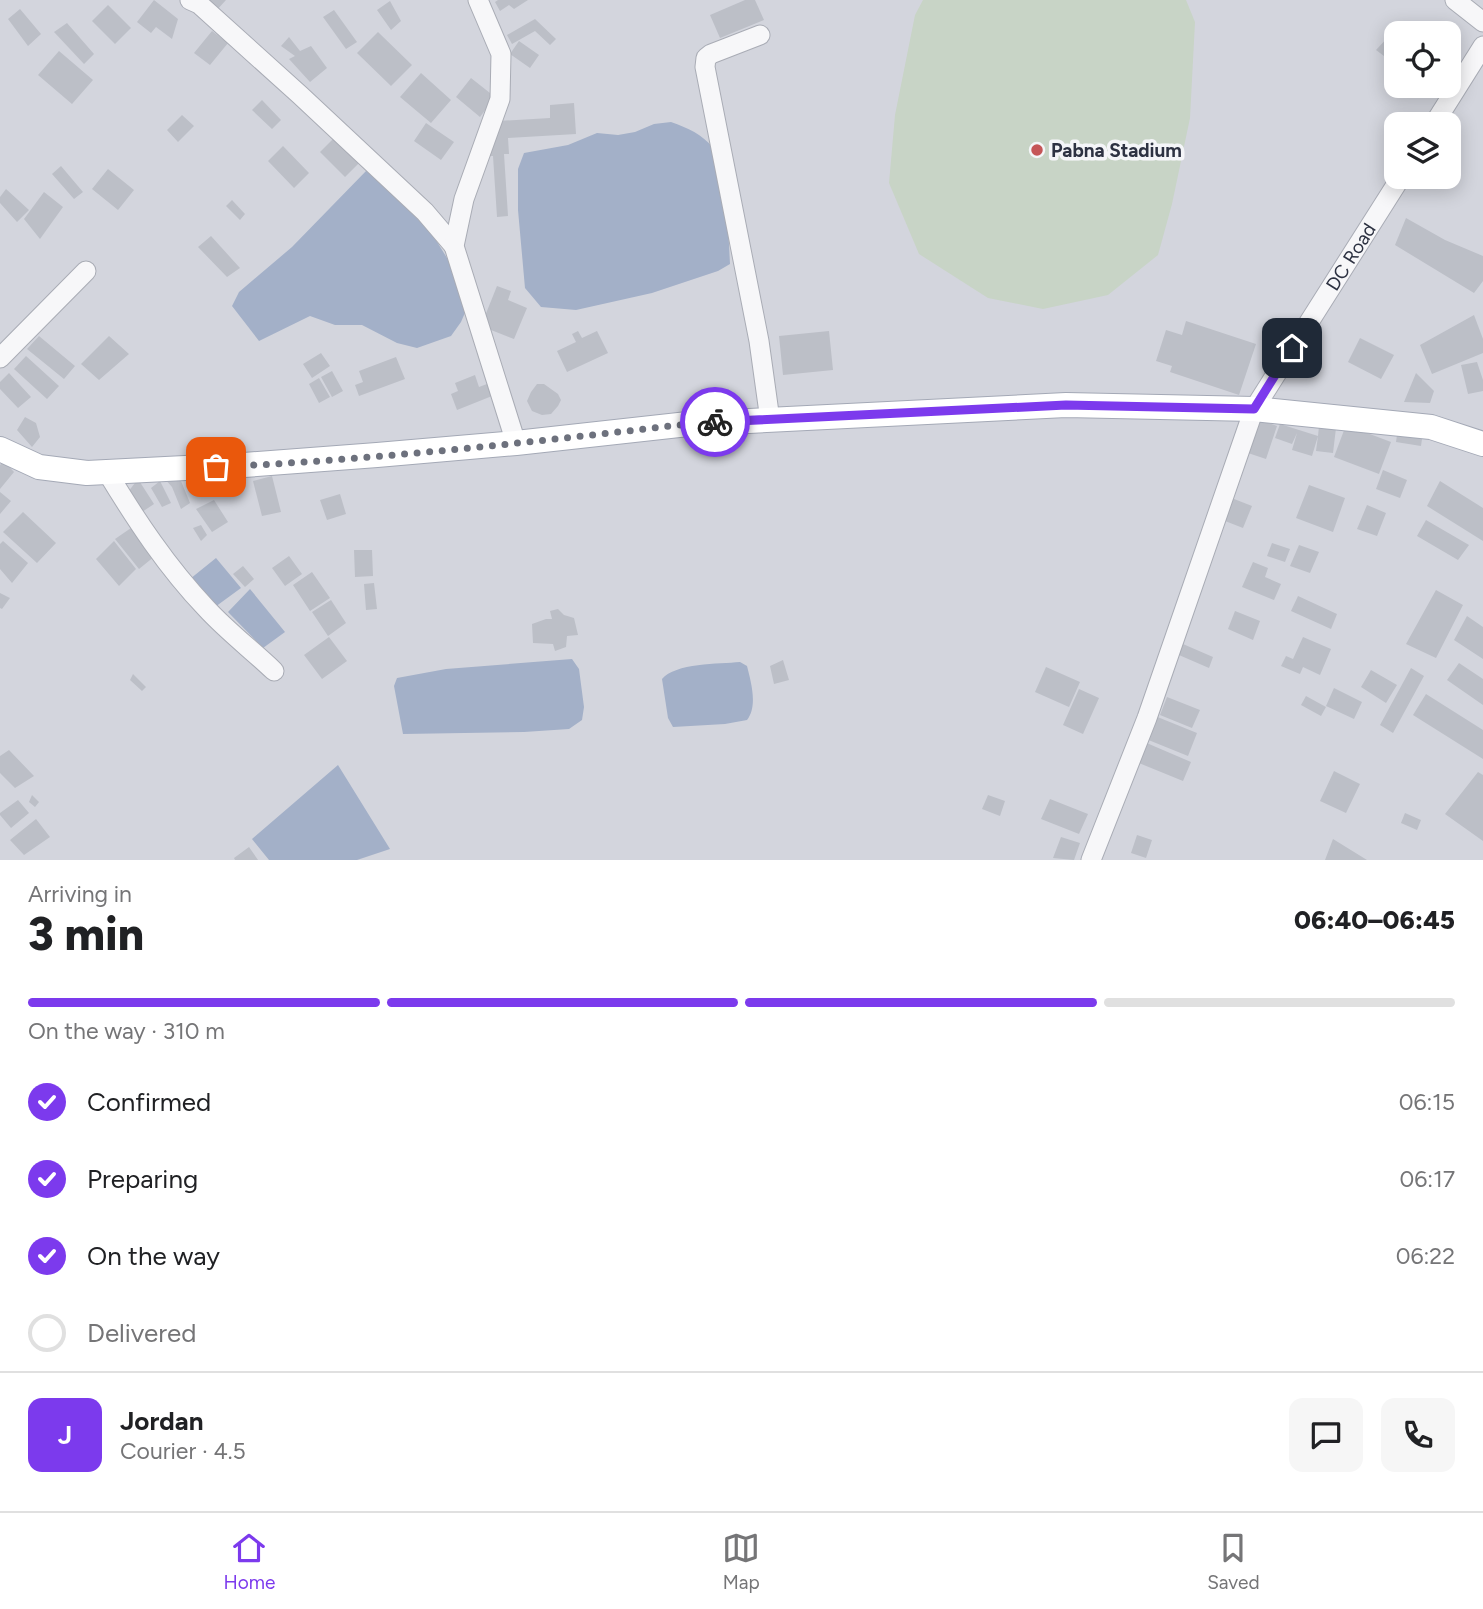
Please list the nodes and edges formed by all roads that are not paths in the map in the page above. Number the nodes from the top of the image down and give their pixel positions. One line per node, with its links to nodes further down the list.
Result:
1 (190, 0): 9 (street)
2 (478, 0): 9 (street)
3 (1455, 0): 4 (street)
4 (1483, 22)
5 (760, 35): 13 (street)
6 (1483, 46): 7 (street)
7 (1442, 112)
8 (1393, 189): 12 (street, DC Road)
9 (454, 246): 14 (street)
10 (86, 271): 11 (street)
11 (0, 358)
12 (1254, 409): 13 (main road); 15 (main road); 19 (street, DC Road)
13 (770, 420): 14 (main road)
14 (516, 443): 17 (main road)
15 (1483, 444)
16 (0, 449): 17 (main road)
17 (107, 472): 18 (street)
18 (274, 671)
19 (1091, 860)

